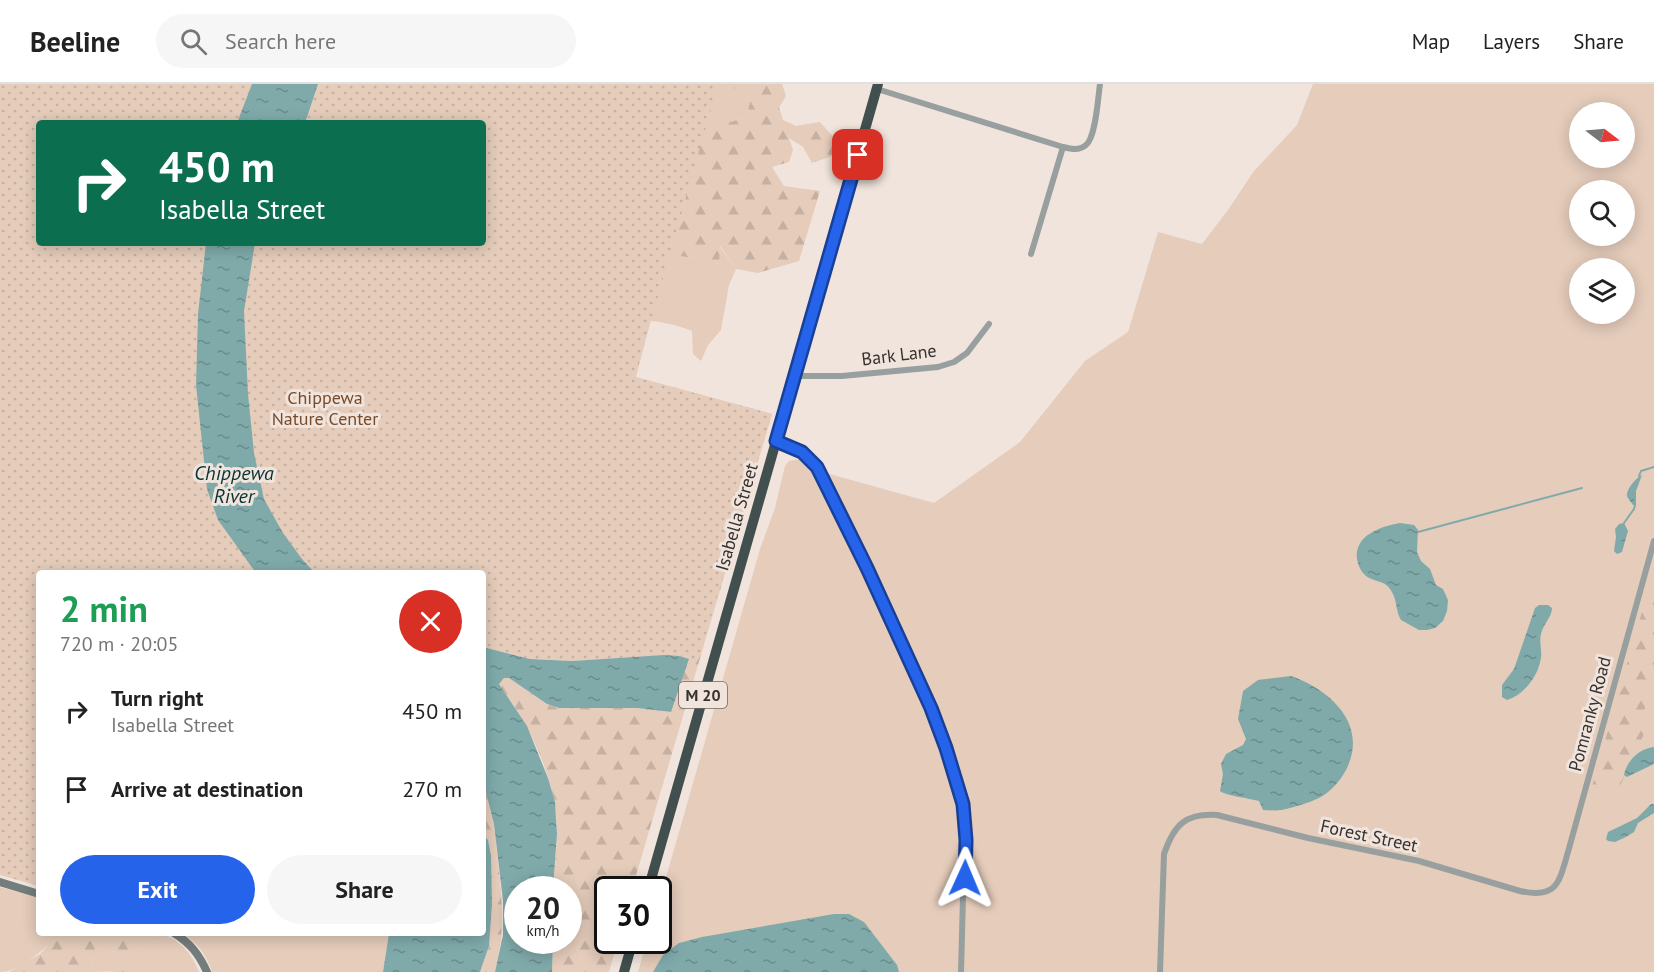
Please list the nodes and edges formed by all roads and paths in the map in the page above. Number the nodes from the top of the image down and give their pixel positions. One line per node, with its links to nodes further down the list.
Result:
1 (1100, 84): 3 (street)
2 (878, 86): 3 (street); 6 (highway, Isabella Street / M 20)
3 (1063, 147): 4 (street)
4 (1031, 254)
5 (989, 324): 6 (street, Bark Lane)
6 (795, 376): 7 (highway, Isabella Street / M 20)
7 (776, 441): 9 (highway, Isabella Street / M 20); 17 (street)
8 (1654, 541): 11 (street, Pomranky Road)
9 (652, 876)
10 (0, 882): 12 (street)
11 (1549, 892): 18 (street, Forest Street)
12 (36, 893)
13 (178, 936): 15 (street)
14 (629, 954): 16 (highway)
15 (207, 972)
16 (624, 972)
17 (961, 972)
18 (1160, 972)

